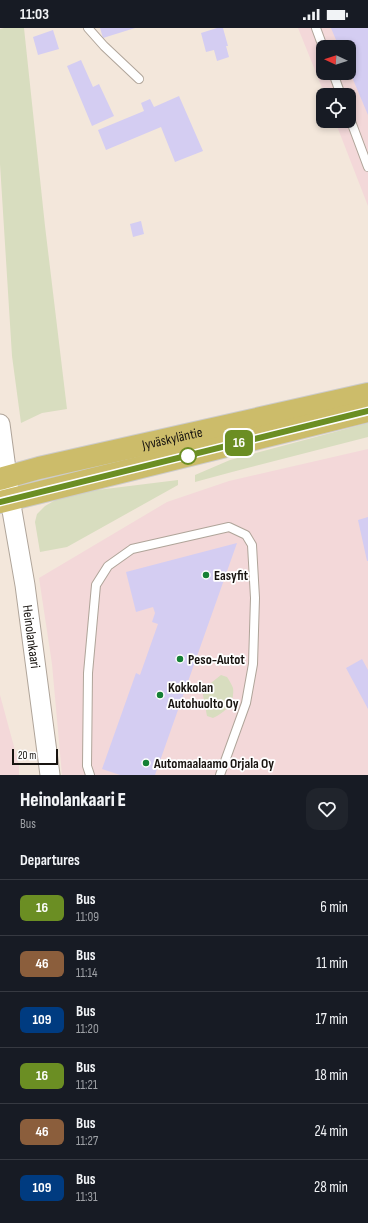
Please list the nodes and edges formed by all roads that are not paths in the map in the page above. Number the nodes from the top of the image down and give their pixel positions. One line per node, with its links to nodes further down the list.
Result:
1 (88, 28): 4 (lane)
2 (316, 28): 3 (lane)
3 (320, 40)
4 (139, 79)
5 (353, 128): 6 (lane)
6 (368, 167)
7 (368, 394): 10 (highway, Jyväskyläntie)
8 (368, 411): 11 (highway, Jyväskyläntie)
9 (0, 424): 10 (street, Heinolankaari)
10 (4, 478): 11 (street, Heinolankaari)
11 (5, 500): 12 (street, Heinolankaari)
12 (50, 775)
13 (90, 775): 14 (lane)
14 (220, 775)

